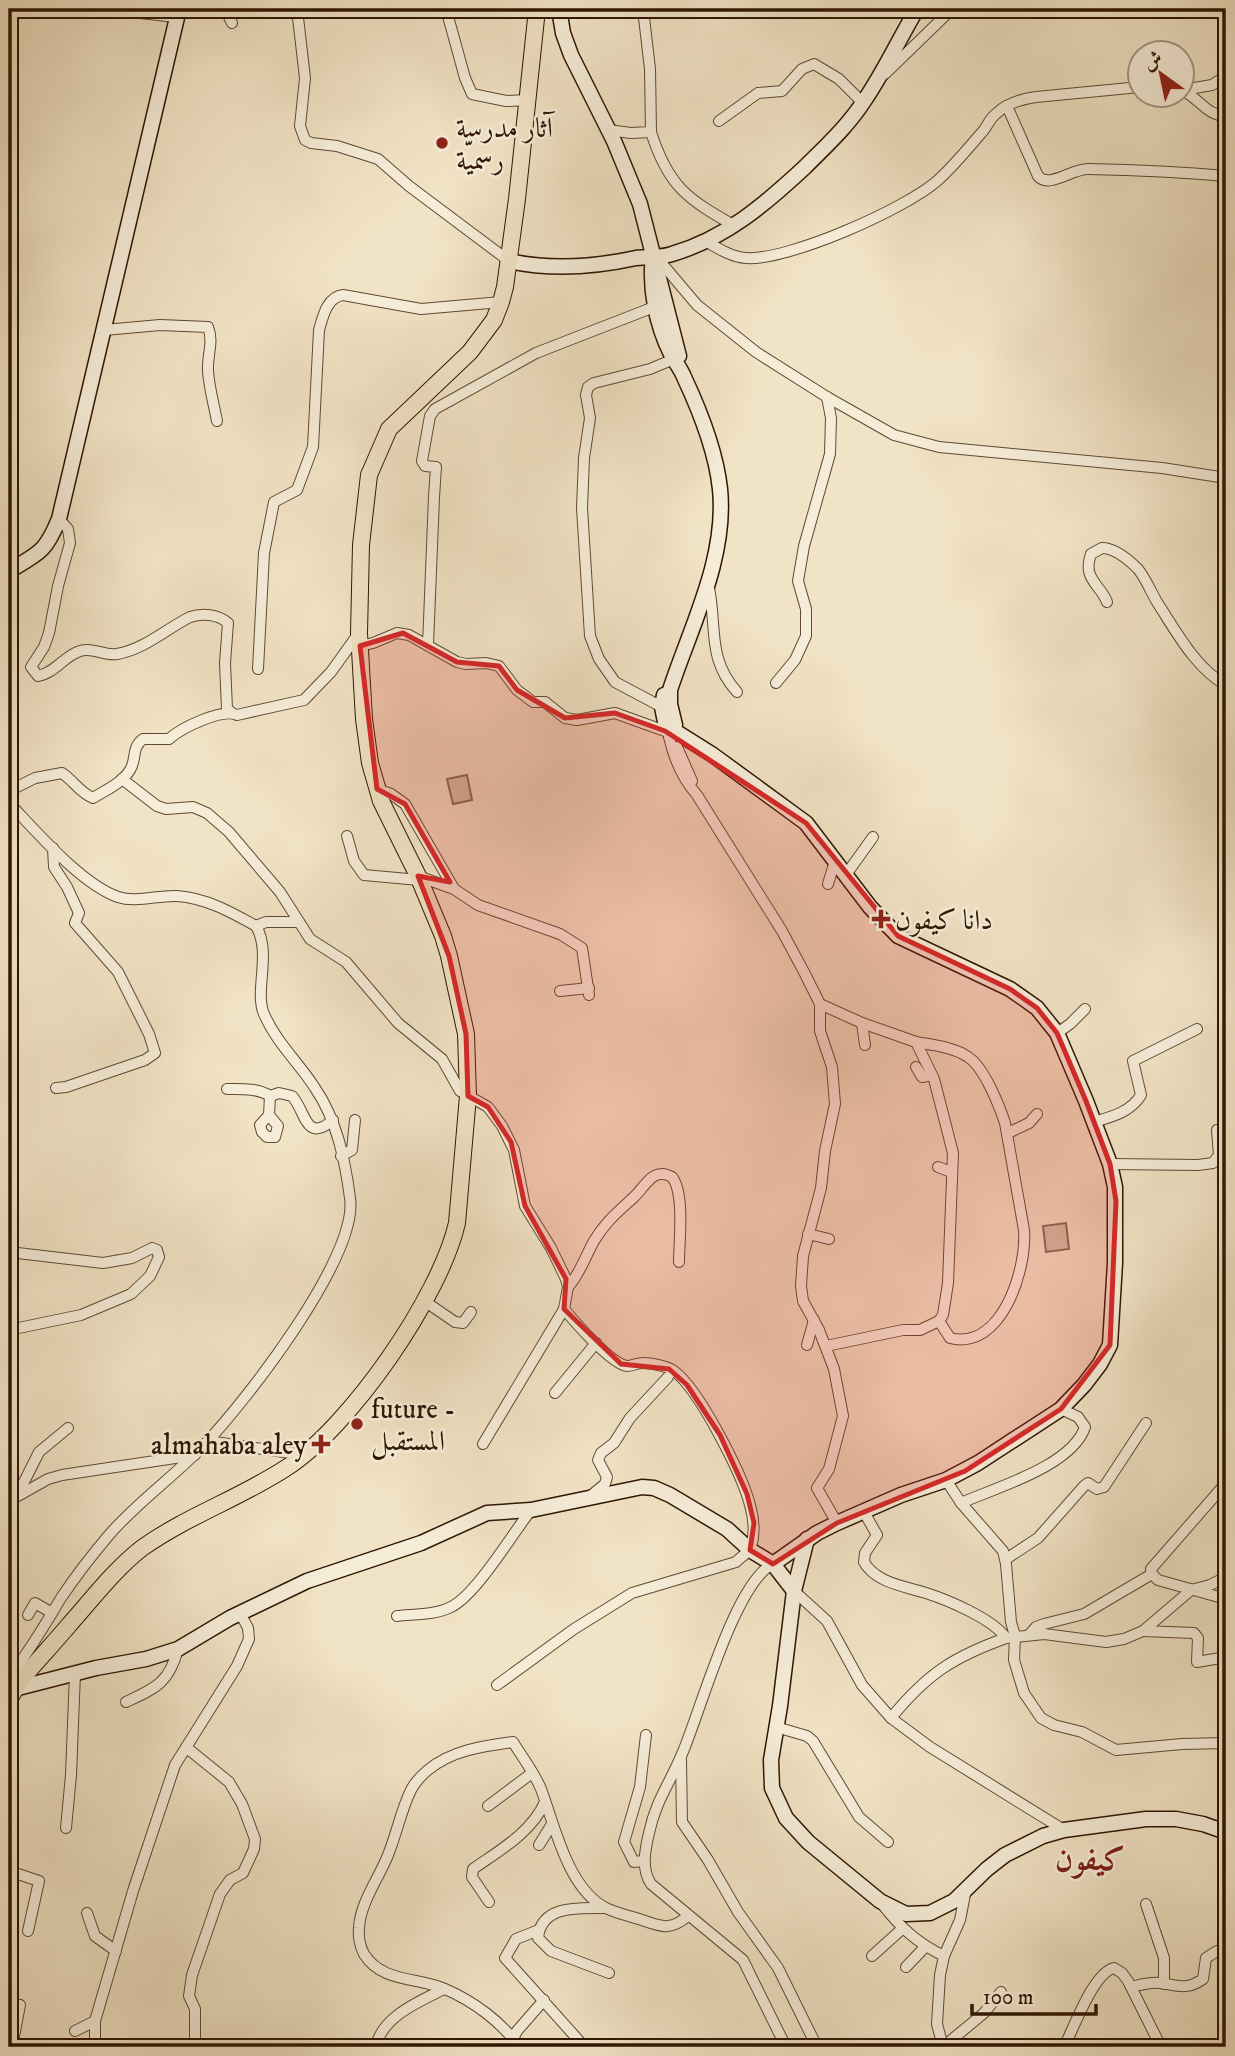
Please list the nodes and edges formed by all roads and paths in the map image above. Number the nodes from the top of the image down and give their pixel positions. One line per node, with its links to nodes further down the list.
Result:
1 (104, 9): 11 (street)
2 (225, 9): 12 (street)
3 (297, 9): 29 (street)
4 (446, 9): 18 (street)
5 (537, 9): 18 (main road)
6 (559, 9): 23 (street)
7 (672, 9): 10 (street)
8 (917, 9): 14 (street)
9 (952, 9): 14 (street)
10 (643, 10): 24 (street)
11 (177, 13): 32 (street)
12 (232, 23)
13 (1226, 76): 16 (street)
14 (875, 83): 19 (street)
15 (1126, 88): 20 (street)
16 (1196, 88)
17 (1196, 98): 21 (street)
18 (528, 100): 29 (main road)
19 (863, 103): 22 (street); 26 (street)
20 (1007, 106): 25 (street); 27 (street)
21 (1226, 116)
22 (719, 121)
23 (608, 130): 24 (street); 28 (street)
24 (651, 132): 26 (street)
25 (1226, 176)
26 (735, 226): 27 (street)
27 (706, 242): 28 (street)
28 (656, 255): 29 (street); 31 (street); 34 (street); 35 (street)
29 (509, 261): 30 (main road)
30 (501, 302): 42 (main road); 45 (street)
31 (654, 307): 33 (street); 43 (street)
32 (104, 331): 36 (street); 38 (street)
33 (674, 359): 34 (street); 49 (street)
34 (682, 372): 40 (street)
35 (827, 397): 37 (street); 46 (street)
36 (217, 421)
37 (1226, 478)
38 (59, 519): 39 (street); 50 (street)
39 (9, 571)
40 (708, 581): 44 (street); 48 (street)
41 (1107, 602): 47 (street)
42 (359, 640): 43 (street); 50 (street); 53 (main road)
43 (428, 645): 51 (street)
44 (682, 652): 49 (street); 51 (street)
45 (258, 669)
46 (776, 683)
47 (1226, 685)
48 (737, 692)
49 (662, 707): 51 (street)
50 (232, 712): 52 (street)
51 (671, 733): 59 (street); 67 (street)
52 (122, 779): 54 (street); 64 (street)
53 (377, 789): 61 (main road); 63 (street)
54 (9, 791)
55 (9, 803): 58 (street)
56 (347, 836): 61 (street)
57 (873, 837): 60 (street)
58 (53, 848): 65 (street); 76 (street)
59 (835, 862): 60 (street); 62 (street)
60 (845, 876): 71 (street)
61 (419, 878): 63 (street); 79 (main road)
62 (828, 884)
63 (454, 889): 66 (street)
64 (299, 922): 65 (street); 79 (street)
65 (256, 926): 82 (street)
66 (560, 991)
67 (820, 1004): 69 (street); 91 (street)
68 (1085, 1009): 71 (street)
69 (862, 1023): 72 (street); 73 (street)
70 (1197, 1029): 84 (street)
71 (1057, 1033): 84 (street)
72 (916, 1042): 75 (street); 86 (street)
73 (865, 1045)
74 (916, 1067): 75 (street)
75 (932, 1075): 90 (street)
76 (57, 1088)
77 (227, 1089): 78 (street)
78 (270, 1096): 81 (street); 82 (street)
79 (468, 1096): 95 (street); 96 (main road)
80 (1037, 1114): 86 (street)
81 (269, 1115)
82 (333, 1120): 87 (street)
83 (355, 1120): 87 (street)
84 (1094, 1122): 88 (street)
85 (1217, 1130): 88 (street)
86 (1008, 1133): 100 (street)
87 (341, 1156): 110 (street)
88 (1110, 1164): 107 (street)
89 (938, 1167): 90 (street)
90 (951, 1172): 100 (street)
91 (808, 1234): 92 (street); 99 (street)
92 (829, 1239)
93 (9, 1252): 101 (street)
94 (679, 1262): 95 (street)
95 (568, 1287): 97 (street)
96 (423, 1300): 98 (street); 113 (main road)
97 (564, 1308): 102 (street); 111 (street)
98 (471, 1312)
99 (814, 1320): 103 (street); 104 (street)
100 (939, 1321): 104 (street)
101 (9, 1330)
102 (596, 1343): 106 (street); 123 (street)
103 (807, 1345)
104 (826, 1346): 121 (street)
105 (668, 1377): 117 (street)
106 (555, 1393)
107 (1061, 1409): 114 (street); 118 (street)
108 (1146, 1423): 124 (street)
109 (68, 1428): 116 (street)
110 (208, 1441): 112 (street); 113 (street)
111 (483, 1444)
112 (195, 1454): 116 (street); 131 (street)
113 (304, 1455): 142 (main road)
114 (946, 1480): 118 (street); 120 (street)
115 (1226, 1483): 126 (street)
116 (13, 1498)
117 (587, 1498): 119 (street); 123 (street)
118 (961, 1503): 124 (street)
119 (531, 1510): 132 (street); 134 (street)
120 (864, 1512): 121 (street); 137 (street)
121 (836, 1522): 122 (street)
122 (807, 1539): 125 (street); 129 (street)
123 (750, 1550): 125 (street); 141 (street)
124 (1006, 1559): 137 (street)
125 (773, 1564): 129 (street); 149 (street)
126 (1152, 1574): 128 (street); 136 (street)
127 (1226, 1577): 128 (street)
128 (1191, 1590): 130 (street); 135 (street)
129 (794, 1591): 144 (street); 145 (street)
130 (1226, 1599)
131 (52, 1613): 133 (street); 142 (street)
132 (240, 1613): 138 (street); 148 (street)
133 (28, 1615)
134 (397, 1616)
135 (1143, 1631): 136 (street); 139 (street)
136 (1029, 1635): 137 (street)
137 (1010, 1637): 144 (street); 147 (street)
138 (178, 1649): 140 (street); 143 (street)
139 (1226, 1657)
140 (75, 1673): 142 (street); 154 (street)
141 (497, 1685)
142 (14, 1690)
143 (126, 1702)
144 (891, 1718): 155 (street)
145 (776, 1727): 157 (street); 162 (street)
146 (646, 1735): 159 (street)
147 (1226, 1743)
148 (187, 1748): 172 (street); 190 (street)
149 (681, 1756): 159 (street); 194 (street)
150 (532, 1773): 151 (street); 152 (street); 180 (street)
151 (545, 1802): 153 (street); 163 (street)
152 (488, 1806)
153 (552, 1824): 158 (street); 165 (street)
154 (66, 1828)
155 (1064, 1830): 156 (street); 161 (street)
156 (1226, 1832)
157 (888, 1842)
158 (539, 1844)
159 (644, 1861): 167 (street)
160 (9, 1871): 170 (street)
161 (966, 1889): 162 (street); 175 (street)
162 (880, 1901): 168 (street)
163 (489, 1902)
164 (1146, 1904): 178 (street)
165 (605, 1908): 167 (street); 169 (street)
166 (87, 1913): 172 (street)
167 (688, 1916): 193 (street)
168 (902, 1928): 171 (street); 174 (street)
169 (539, 1930): 177 (street); 182 (street)
170 (28, 1931)
171 (925, 1947): 175 (street); 176 (street)
172 (116, 1951): 184 (street)
173 (1226, 1952): 178 (street)
174 (872, 1956)
175 (943, 1956): 195 (street)
176 (906, 1966)
177 (609, 1973)
178 (1164, 1984): 179 (street)
179 (1131, 1987): 196 (street); 197 (street)
180 (444, 1989): 186 (street); 191 (street)
181 (1001, 1992): 195 (street)
182 (544, 2000): 186 (street); 187 (street)
183 (20, 2005): 188 (street)
184 (95, 2021): 185 (street); 189 (street)
185 (75, 2031)
186 (511, 2043): 192 (street)
187 (581, 2043)
188 (12, 2047)
189 (95, 2047)
190 (195, 2047)
191 (376, 2047)
192 (519, 2047)
193 (786, 2047)
194 (817, 2047)
195 (943, 2047)
196 (1063, 2047)
197 (1161, 2047)

